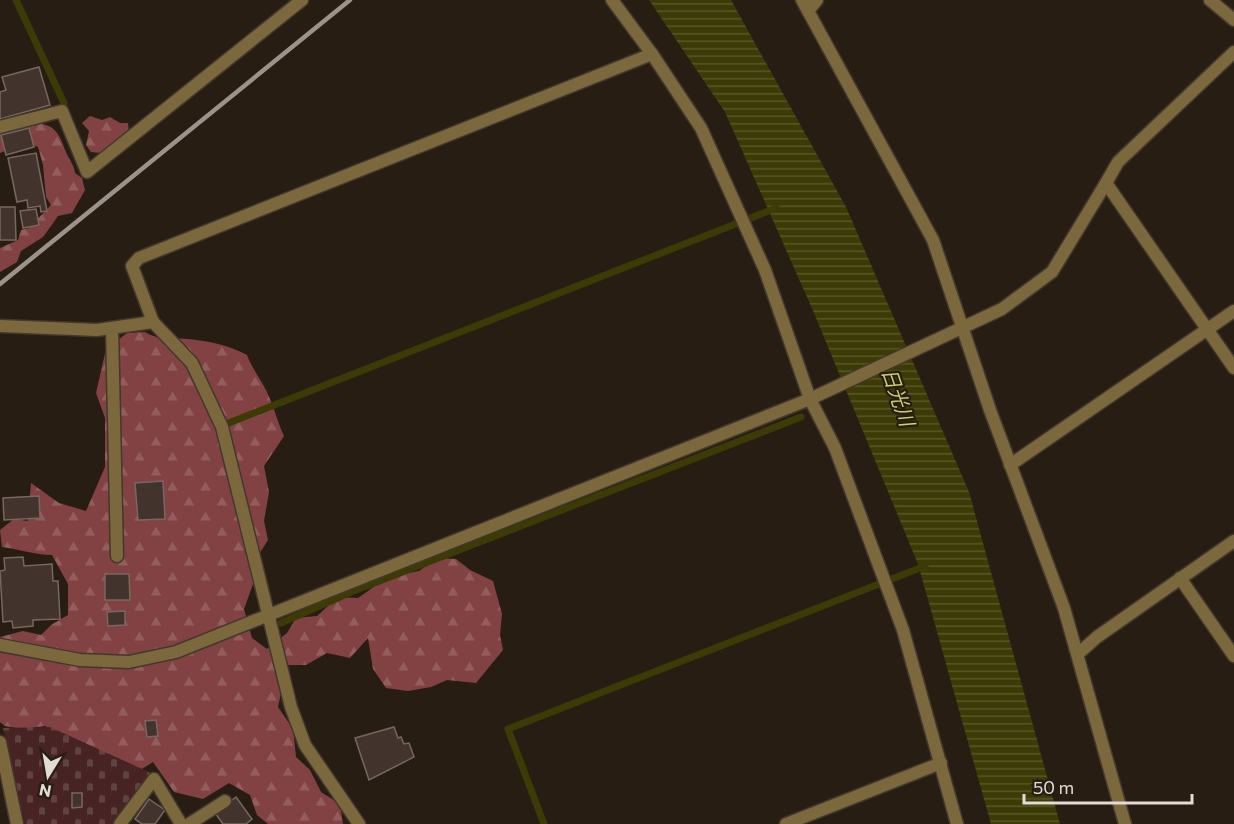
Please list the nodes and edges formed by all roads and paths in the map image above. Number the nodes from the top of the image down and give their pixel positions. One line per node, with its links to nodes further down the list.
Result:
1 (302, 0): 9 (street)
2 (612, 0): 8 (street)
3 (817, 0): 5 (street)
4 (1210, 0): 6 (street)
5 (805, 5): 16 (street)
6 (1234, 20)
7 (1234, 52): 10 (street)
8 (652, 54): 12 (street); 18 (street)
9 (0, 128)
10 (1106, 183): 15 (street); 16 (street)
11 (1234, 310): 15 (street)
12 (153, 322): 14 (street); 23 (street)
13 (0, 326): 14 (street)
14 (112, 328): 21 (street)
15 (1207, 329): 17 (street); 19 (street)
16 (959, 331): 18 (street); 19 (street)
17 (1234, 368)
18 (814, 397): 23 (street); 28 (street)
19 (1010, 465): 25 (street)
20 (1234, 542): 22 (street)
21 (117, 556)
22 (1180, 578): 25 (street); 26 (street)
23 (268, 617): 24 (street); 34 (street)
24 (0, 645)
25 (1079, 653): 37 (street)
26 (1234, 656)
27 (0, 742): 30 (street)
28 (941, 763): 35 (street); 36 (street)
29 (225, 801): 33 (street)
30 (16, 824)
31 (120, 824): 32 (street)
32 (181, 824)
33 (189, 824)
34 (359, 824)
35 (786, 824)
36 (957, 824)
37 (1125, 824)

